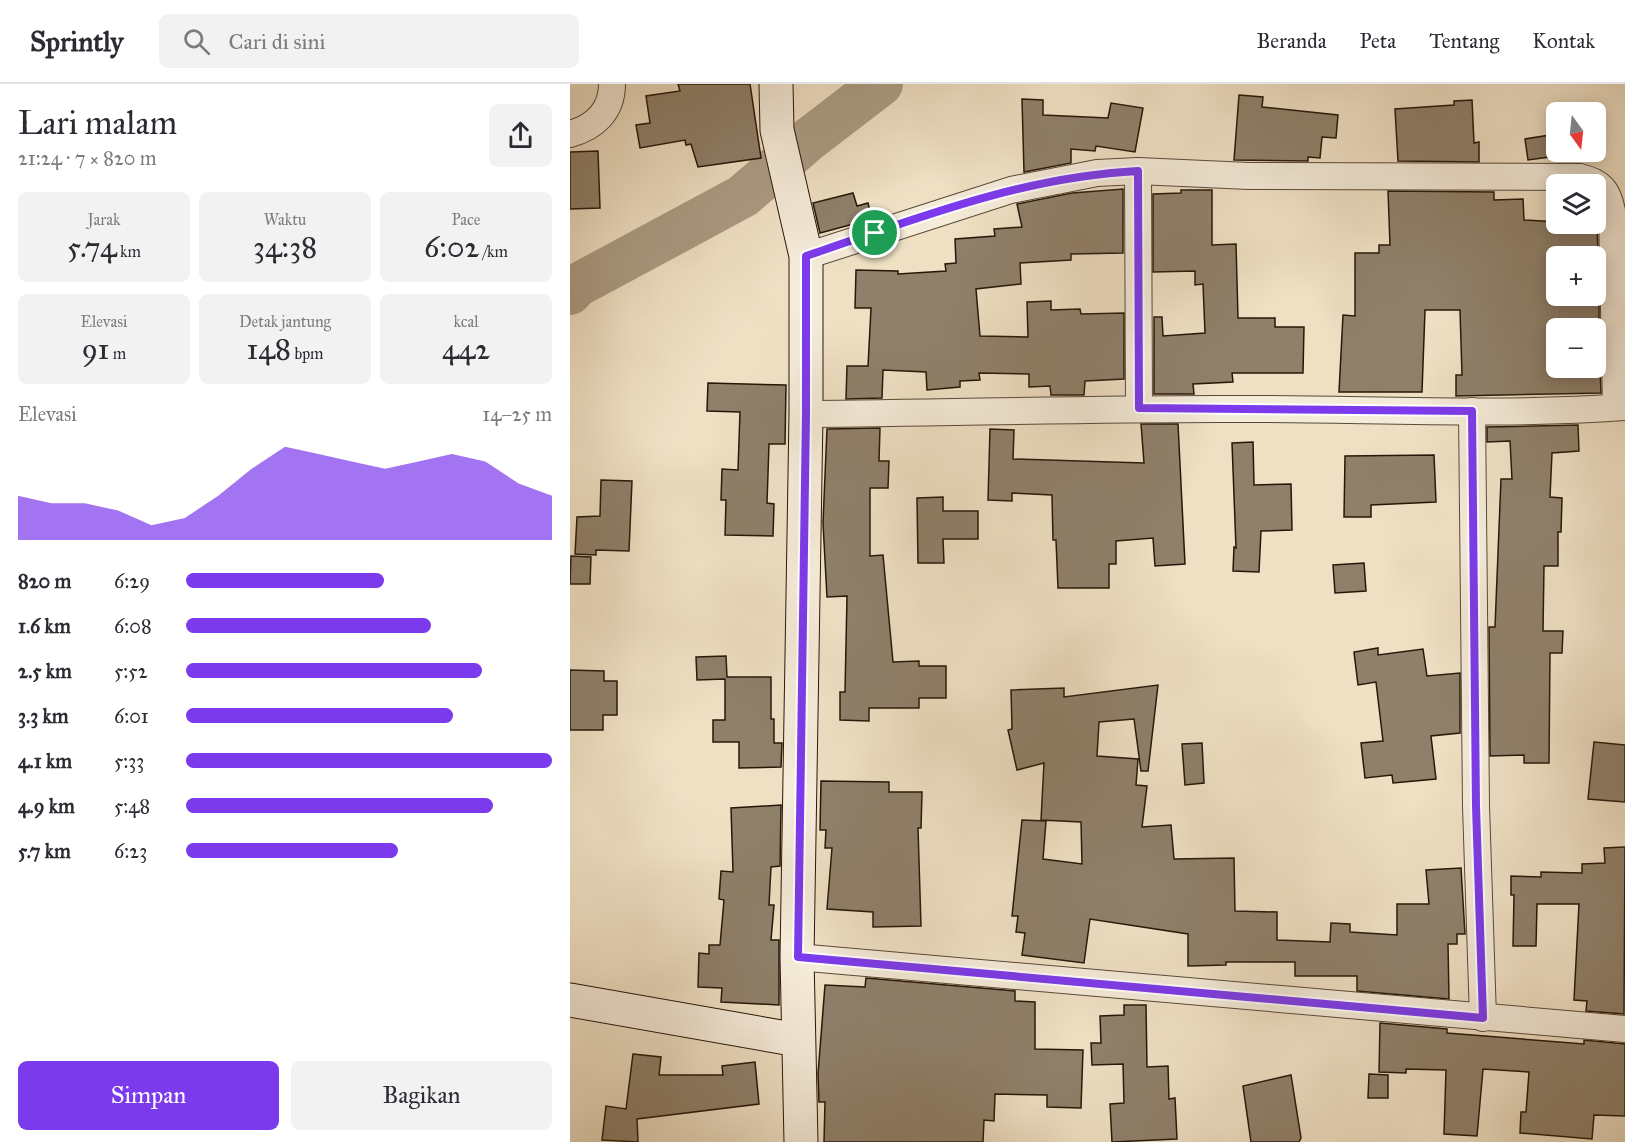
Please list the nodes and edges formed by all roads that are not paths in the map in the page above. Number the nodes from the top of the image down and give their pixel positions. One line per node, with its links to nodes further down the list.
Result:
1 (612, 84): 3 (street)
2 (776, 84): 5 (street)
3 (570, 134)
4 (1138, 171): 5 (street); 6 (street); 7 (street)
5 (806, 256): 9 (street)
6 (1621, 407): 8 (street)
7 (1139, 408): 8 (street); 9 (street)
8 (1472, 411): 12 (street)
9 (806, 414): 10 (street)
10 (798, 957): 12 (street); 14 (street)
11 (570, 1000): 14 (street)
12 (1483, 1018): 13 (street)
13 (1625, 1029)
14 (798, 1040): 15 (street)
15 (801, 1142)

